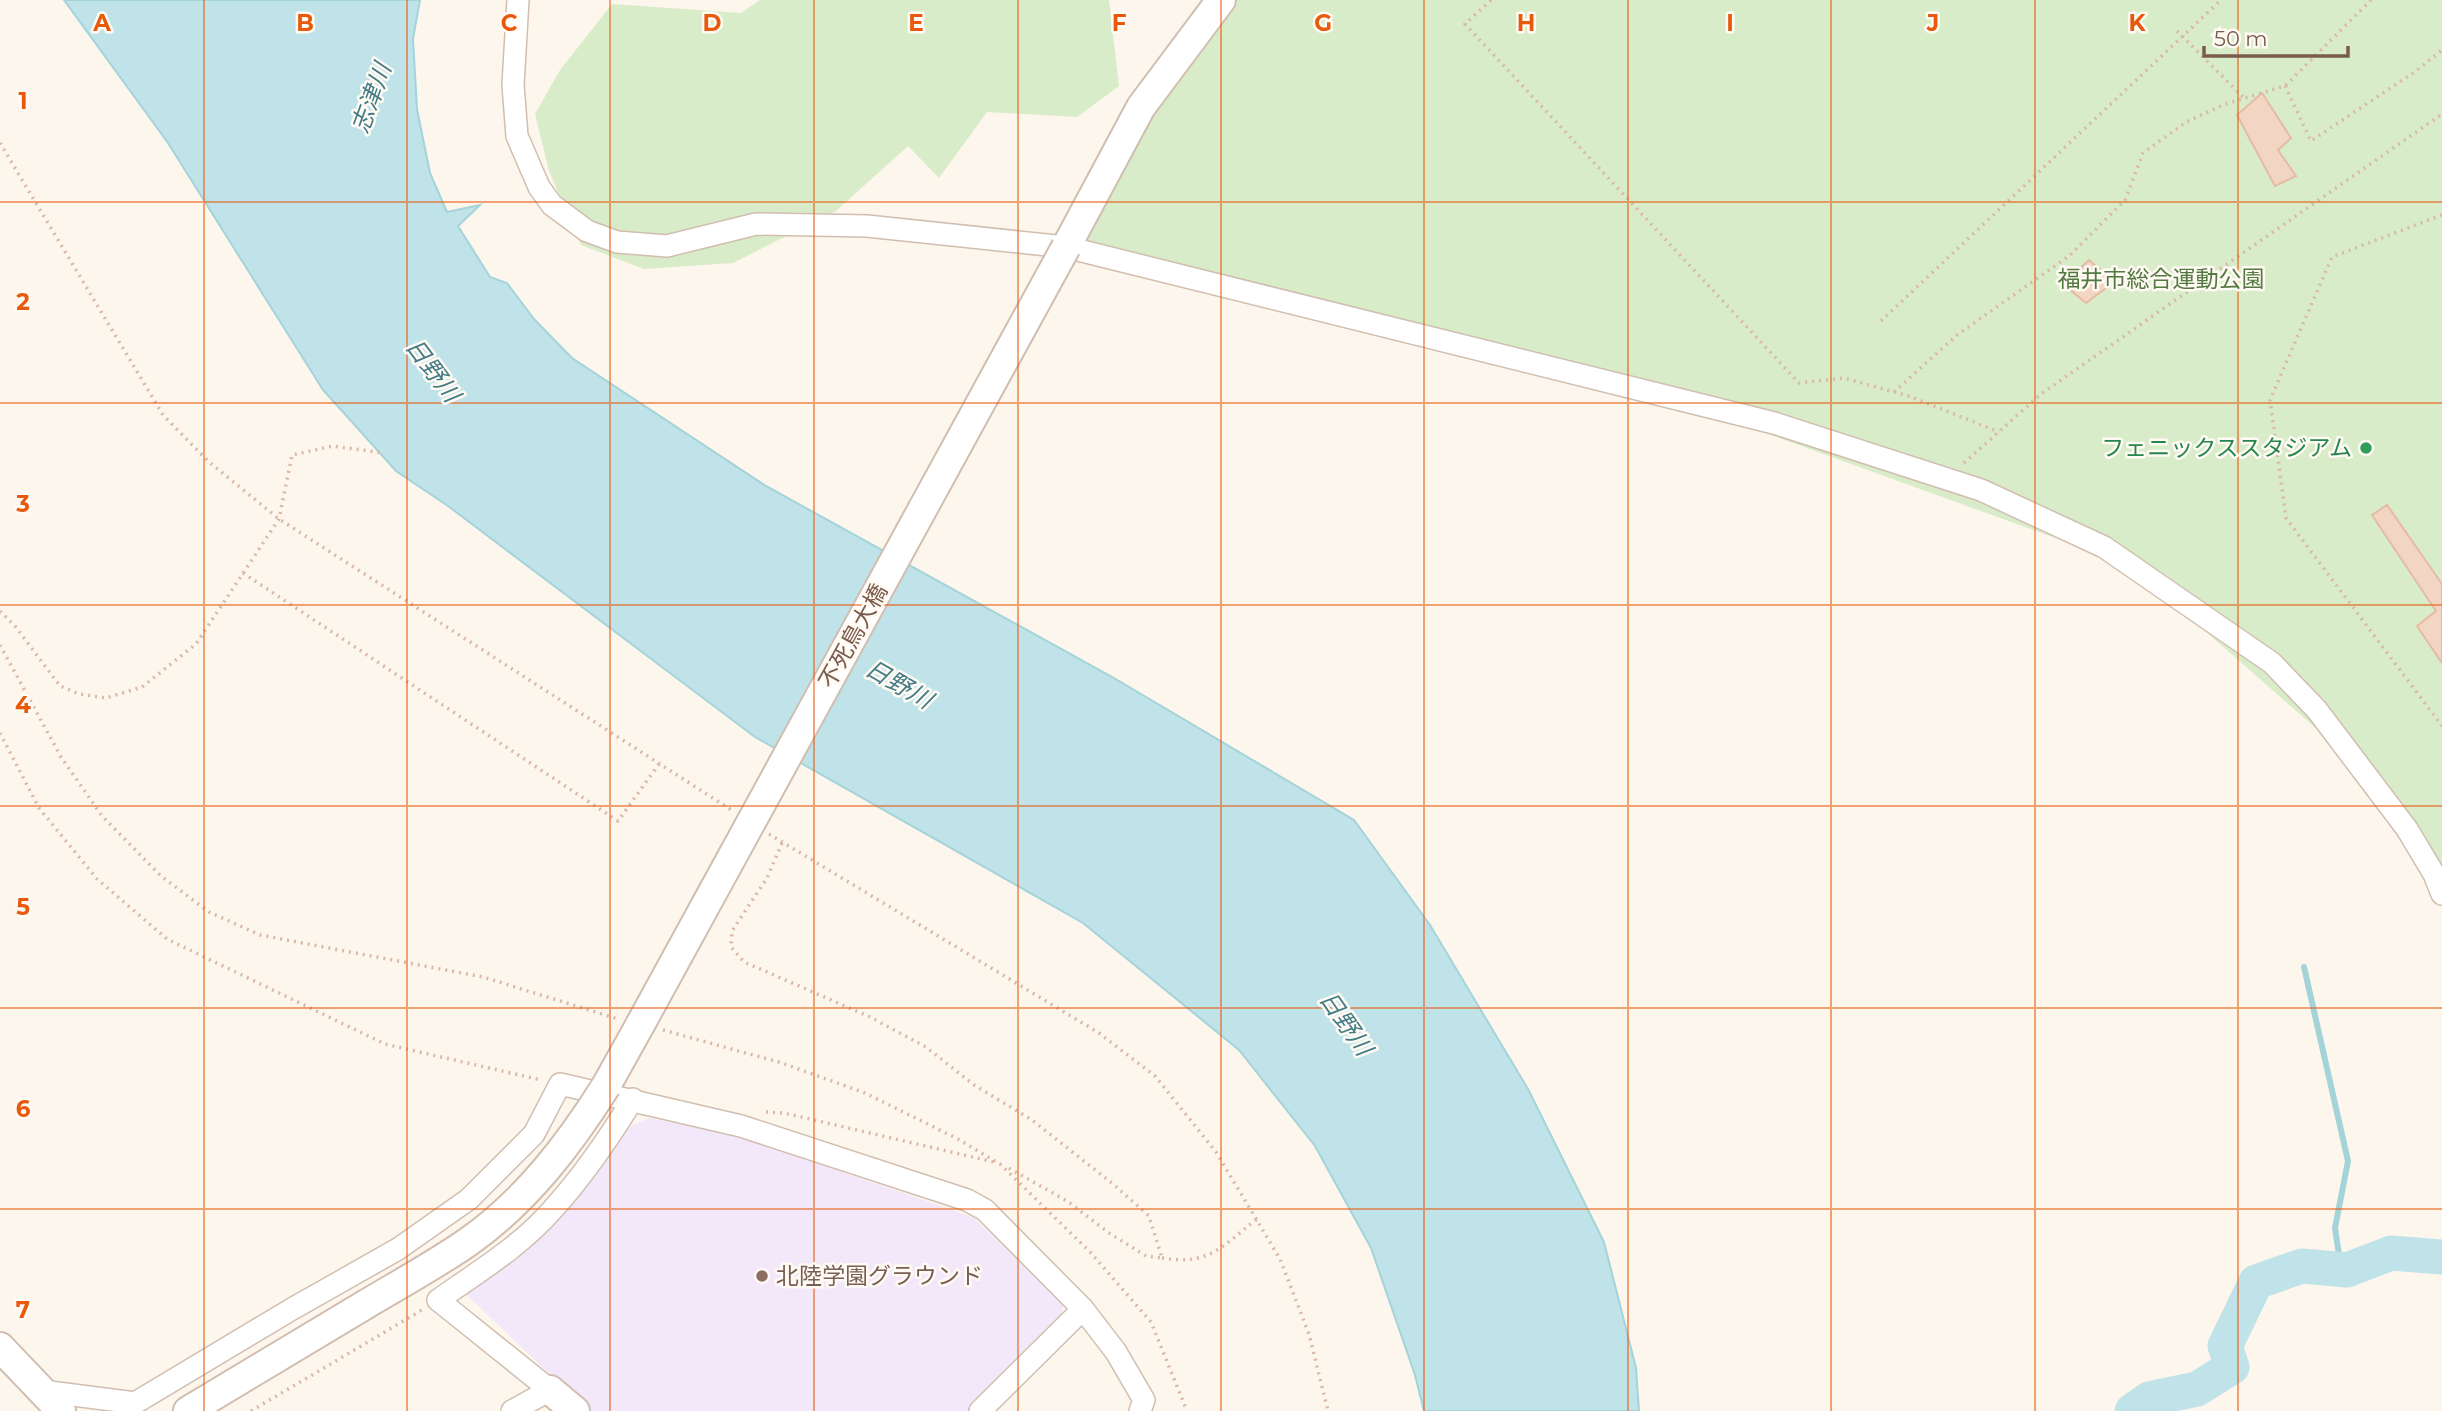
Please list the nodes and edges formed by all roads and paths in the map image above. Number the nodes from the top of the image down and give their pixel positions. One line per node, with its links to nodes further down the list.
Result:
1 (518, 0): 13 (street)
2 (1222, 0): 13 (street, 不死鳥大橋)
3 (1491, 0): 15 (path)
4 (2221, 0): 14 (path)
5 (2371, 0): 8 (path)
6 (2177, 31): 9 (path)
7 (2442, 50): 8 (path)
8 (2285, 86): 9 (path)
9 (2244, 98): 15 (path)
10 (2442, 114): 16 (path)
11 (0, 143): 19 (path)
12 (2442, 215): 23 (path)
13 (1066, 247): 18 (street); 30 (street, 不死鳥大橋, bridge)
14 (1881, 321)
15 (1894, 392): 16 (path)
16 (1999, 432): 18 (path)
17 (383, 453): 19 (path)
18 (1947, 479): 29 (street)
19 (279, 519): 20 (path); 25 (path)
20 (243, 573): 21 (path); 25 (path)
21 (0, 611)
22 (0, 645): 30 (path)
23 (2442, 726)
24 (0, 733): 31 (path)
25 (659, 764): 26 (path)
26 (737, 814)
27 (759, 828): 28 (path)
28 (782, 843): 34 (path); 35 (path)
29 (2442, 894)
30 (640, 1025): 42 (street, 不死鳥大橋, bridge)
31 (561, 1084): 32 (street); 40 (street)
32 (633, 1100): 33 (street); 36 (street)
33 (741, 1126): 35 (path); 37 (street)
34 (1257, 1219): 35 (path); 48 (path)
35 (1162, 1258)
36 (438, 1300): 39 (street); 43 (path)
37 (1083, 1308): 46 (street); 47 (street)
38 (0, 1347): 40 (street)
39 (550, 1390): 44 (street); 45 (street)
40 (42, 1391): 41 (street)
41 (61, 1411)
42 (188, 1411)
43 (251, 1411)
44 (512, 1411)
45 (575, 1411)
46 (981, 1411)
47 (1140, 1411)
48 (1328, 1411)

